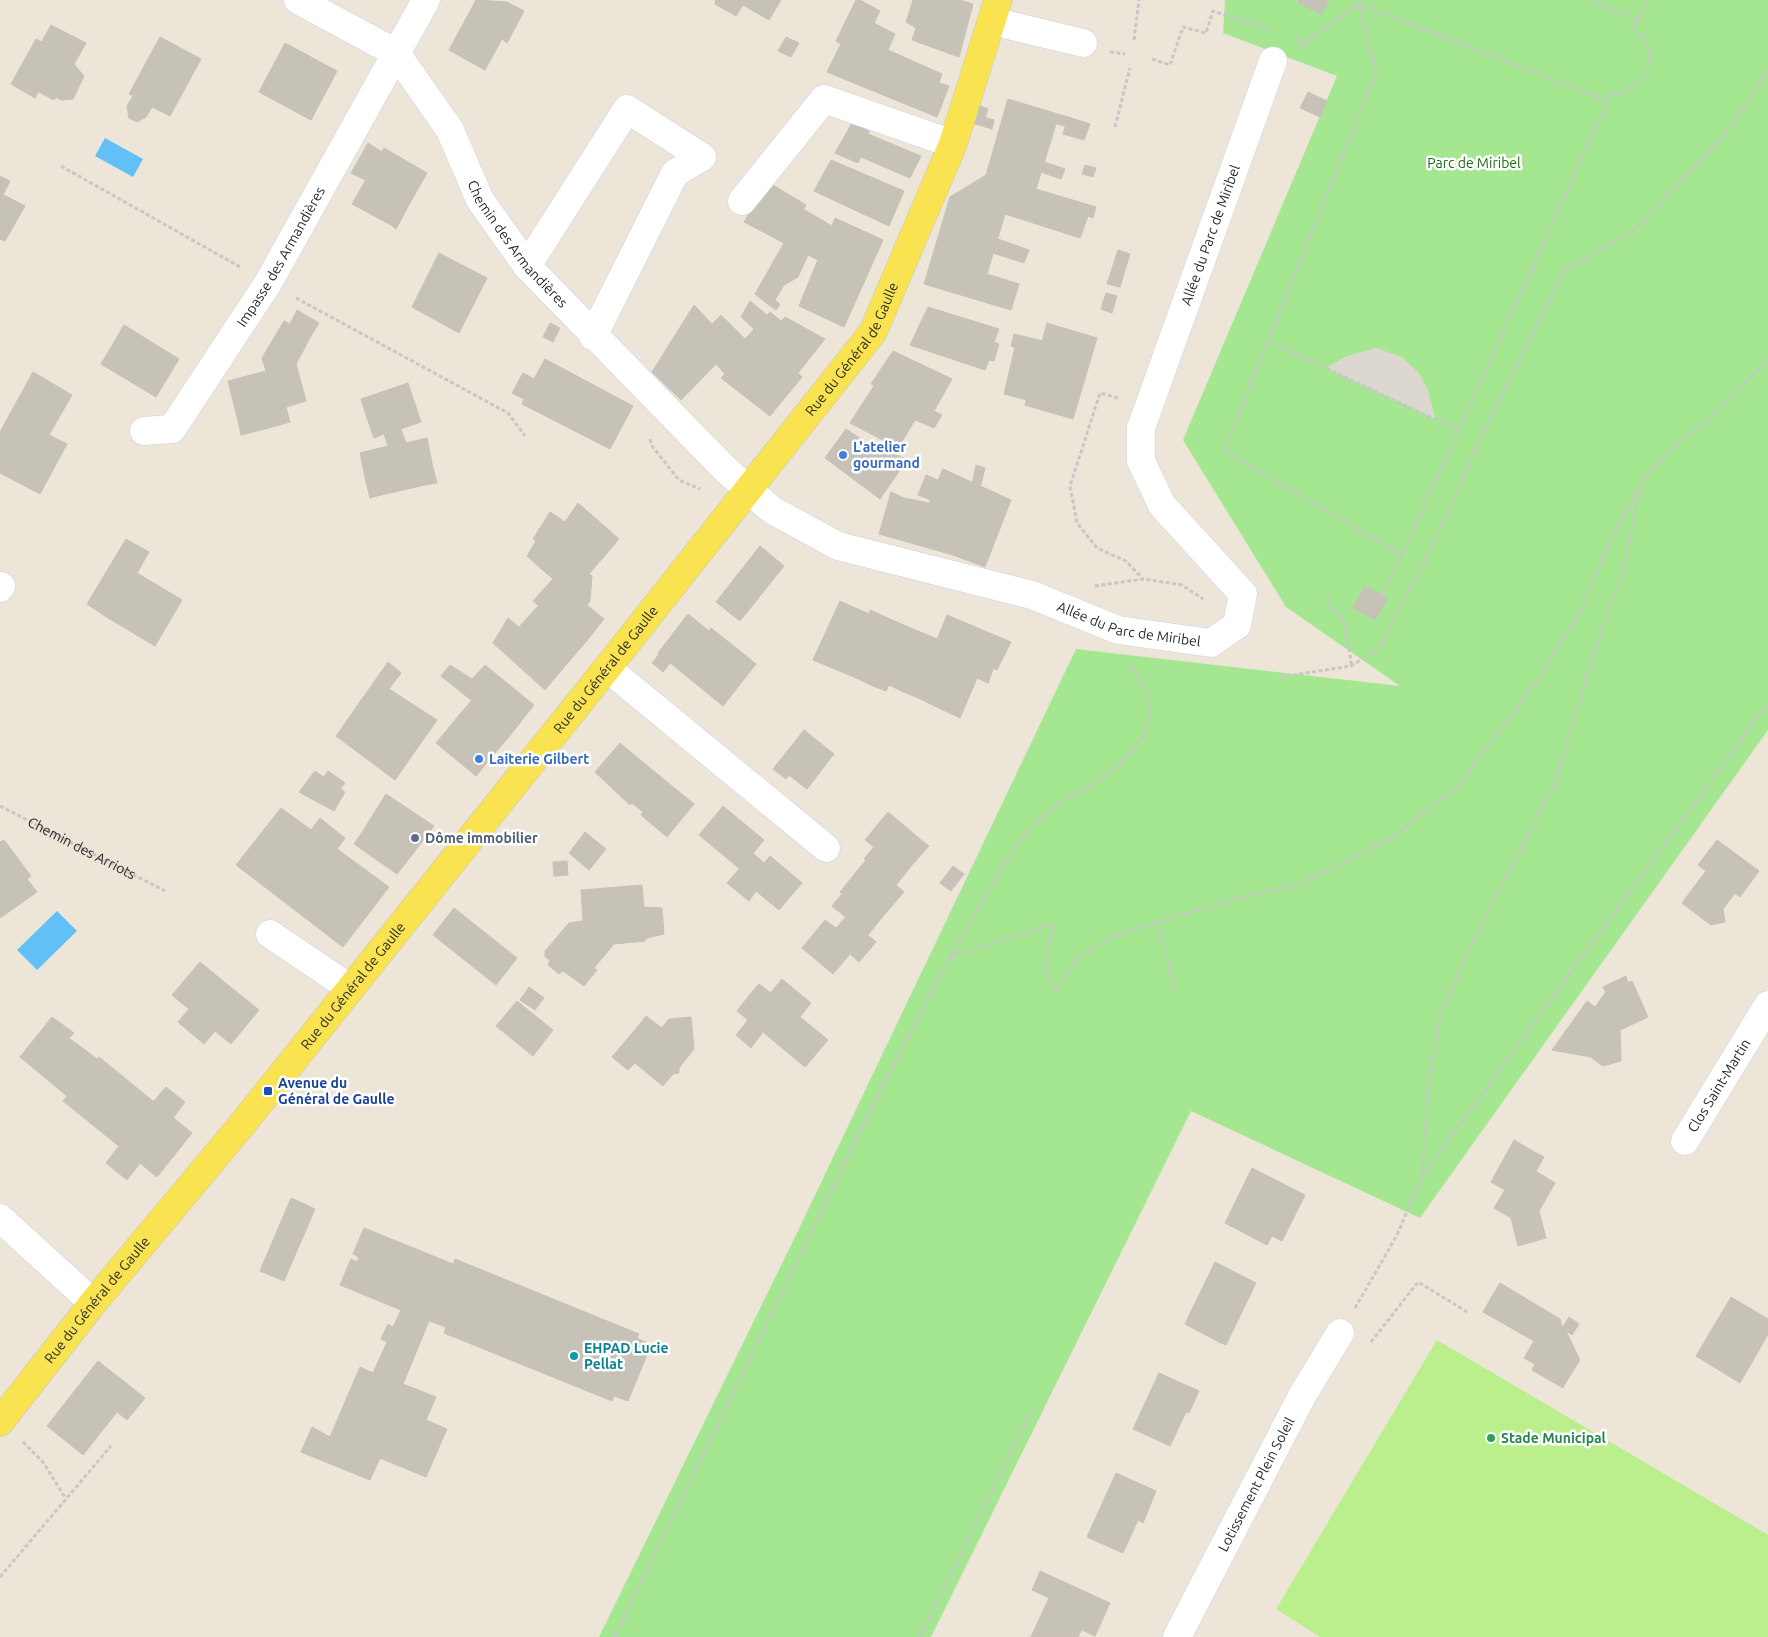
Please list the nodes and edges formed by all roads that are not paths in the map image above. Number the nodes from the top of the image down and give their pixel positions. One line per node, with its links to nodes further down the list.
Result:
1 (298, 0): 5 (street, Chemin des Armandières)
2 (426, 0): 5 (street)
3 (995, 10): 4 (street); 7 (main road, Rue du Général de Gaulle)
4 (1083, 43)
5 (396, 53): 9 (street, Chemin des Armandières); 11 (street, Impasse des Armandières)
6 (1273, 61): 12 (street, Allée du Parc de Miribel)
7 (953, 144): 8 (street); 12 (main road, Rue du Général de Gaulle)
8 (742, 201)
9 (527, 266): 10 (street, Chemin des Armandières); 10 (street)
10 (593, 336): 12 (street, Chemin des Armandières)
11 (144, 431)
12 (748, 490): 13 (main road, Rue du Général de Gaulle)
13 (607, 668): 14 (street); 16 (main road, Rue du Général de Gaulle)
14 (826, 848)
15 (270, 934): 16 (street)
16 (350, 988): 20 (main road, Rue du Général de Gaulle)
17 (1768, 1005): 18 (street, Clos Saint-Martin)
18 (1685, 1141)
19 (0, 1218): 20 (street)
20 (93, 1303): 22 (main road, Rue du Général de Gaulle)
21 (1340, 1333): 23 (street, Lotissement Plein Soleil)
22 (7, 1429)
23 (1177, 1637)

